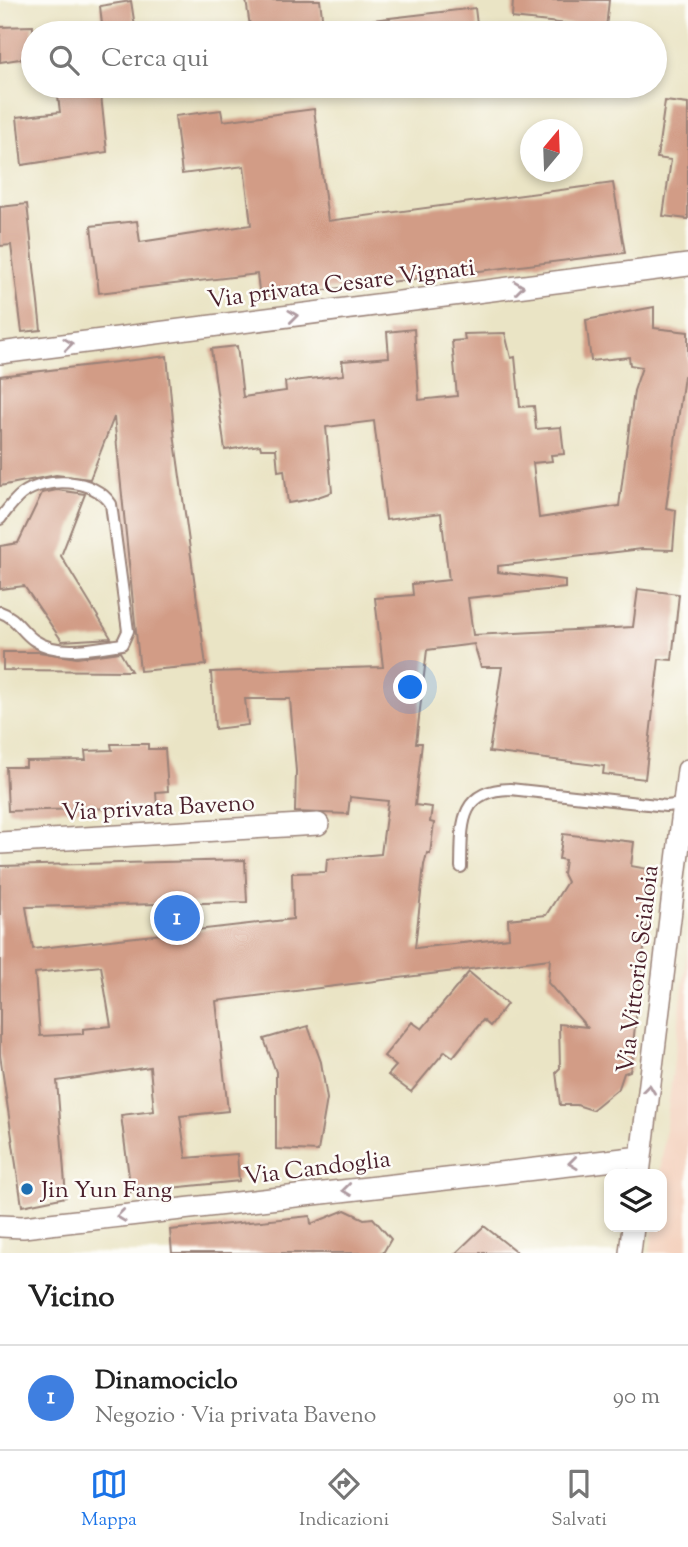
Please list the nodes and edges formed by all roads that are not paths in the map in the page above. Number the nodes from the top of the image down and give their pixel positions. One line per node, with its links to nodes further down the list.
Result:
1 (688, 265): 2 (street, Via privata Cesare Vignati, one-way to 1)
2 (0, 353)
3 (0, 519): 4 (lane)
4 (0, 612)
5 (688, 770): 6 (street, Via Vittorio Scialoia)
6 (684, 804): 9 (lane); 10 (street, Via Vittorio Scialoia, one-way to 6)
7 (318, 824): 8 (street, Via privata Baveno)
8 (0, 843)
9 (460, 867)
10 (640, 1165): 11 (street, Via Candoglia, one-way to 11)
11 (0, 1226)
12 (632, 1232): 13 (street)
13 (630, 1253)

